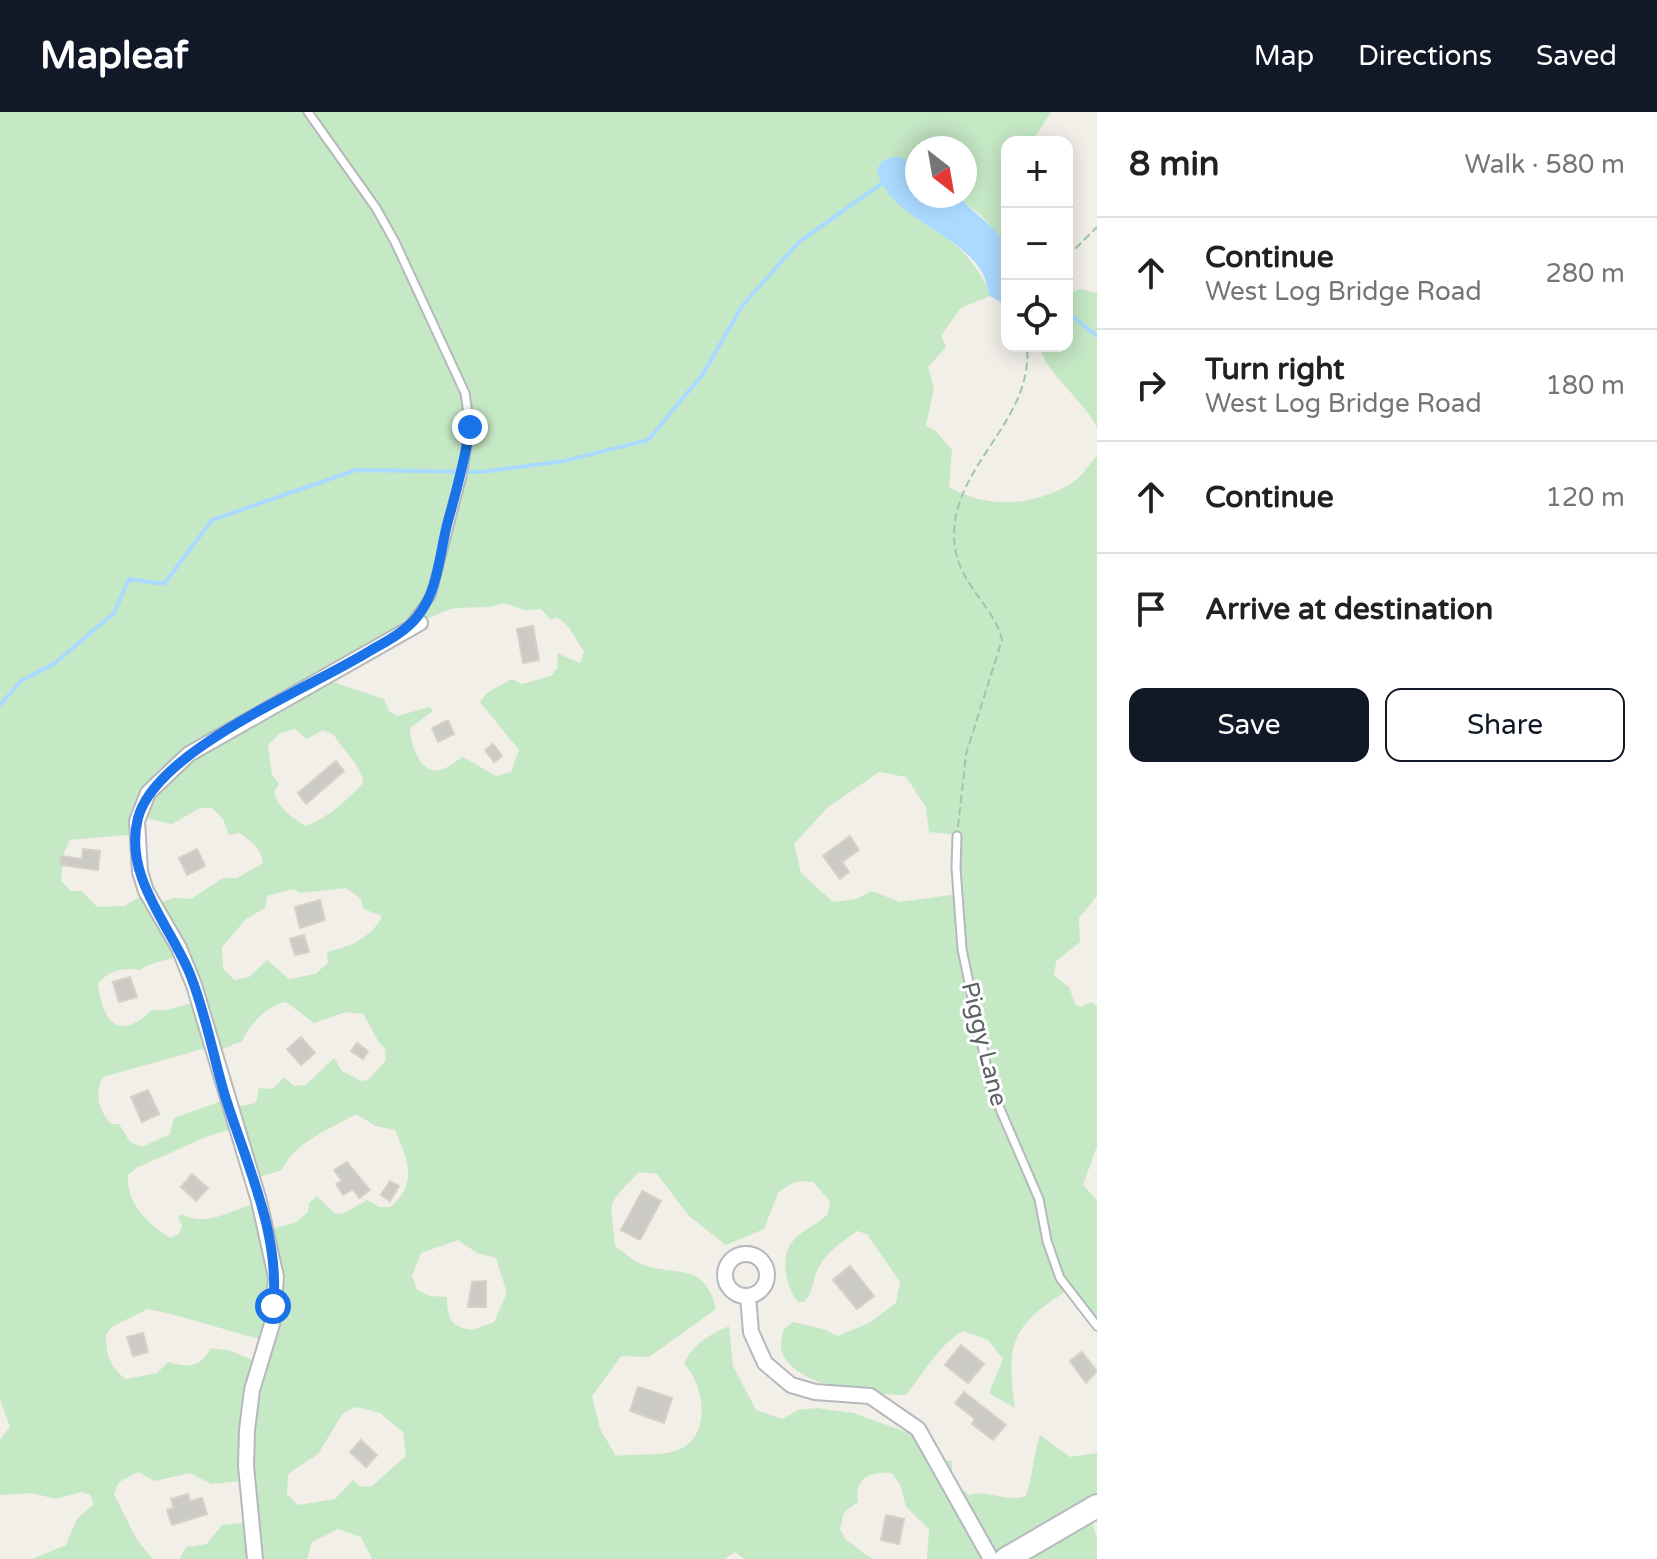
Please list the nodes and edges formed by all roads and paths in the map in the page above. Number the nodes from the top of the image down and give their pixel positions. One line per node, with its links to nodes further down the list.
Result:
1 (308, 112): 6 (lane)
2 (1097, 227): 3 (path)
3 (1073, 251)
4 (1027, 352): 7 (path)
5 (420, 623): 6 (street)
6 (403, 630): 11 (street)
7 (957, 836): 9 (lane, Piggy Lane)
8 (748, 1296): 12 (street)
9 (1097, 1326)
10 (1097, 1506): 13 (street)
11 (255, 1559)
12 (991, 1559)
13 (1006, 1559)

